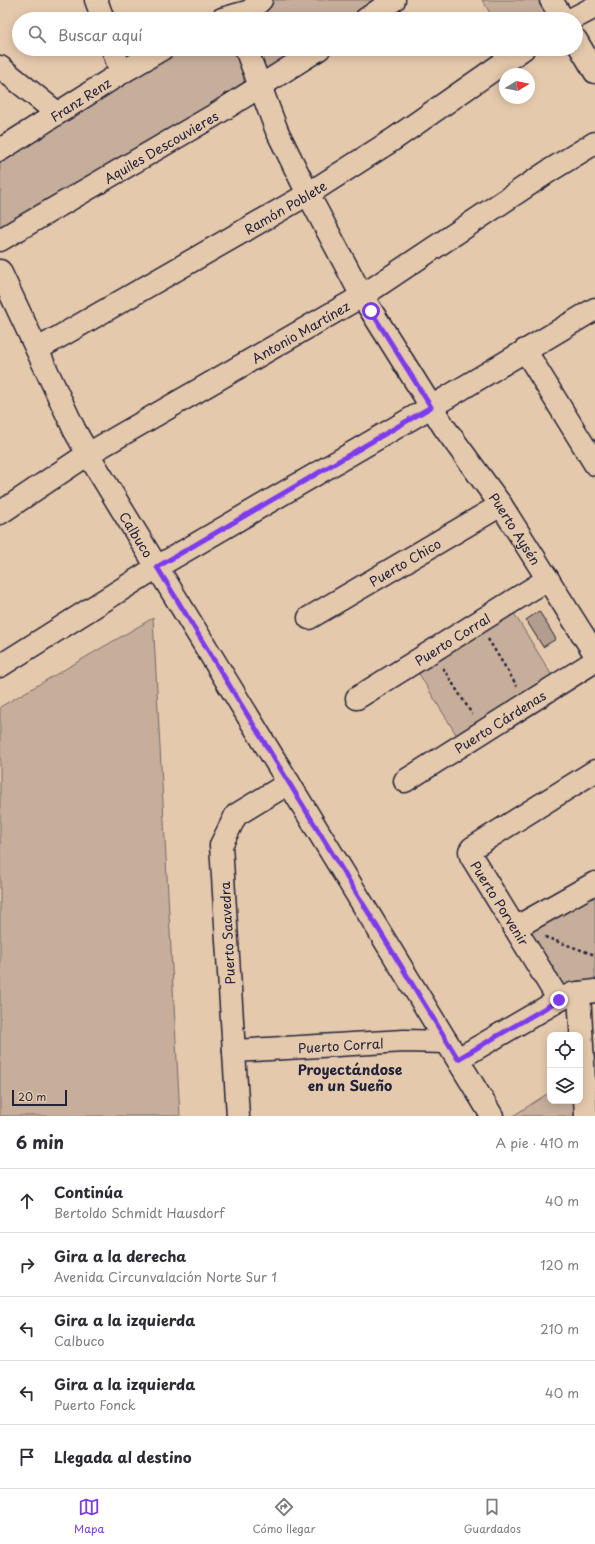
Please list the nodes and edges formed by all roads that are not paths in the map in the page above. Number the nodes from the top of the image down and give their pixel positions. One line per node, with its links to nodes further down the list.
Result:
1 (96, 0): 6 (street)
2 (261, 0): 7 (street)
3 (394, 0): 8 (street)
4 (551, 0): 9 (street)
5 (595, 7): 10 (street)
6 (100, 12)
7 (240, 12)
8 (376, 12)
9 (559, 12)
10 (583, 13)
11 (583, 52): 18 (street)
12 (115, 56): 19 (street)
13 (150, 56): 19 (street, Franz Renz)
14 (249, 56): 20 (street, Puerto Aysén)
15 (308, 56): 20 (street, Aquiles Descouvieres)
16 (513, 56): 24 (street, Ramón Poblete)
17 (0, 67): 21 (street)
18 (595, 72)
19 (121, 73): 21 (street, Franz Renz)
20 (260, 87): 24 (street, Puerto Aysén); 25 (street, Aquiles Descouvieres)
21 (57, 113): 23 (street, Franz Renz)
22 (595, 143): 27 (street, Antonio Martínez)
23 (0, 150)
24 (308, 194): 27 (street, Puerto Aysén); 29 (street, Ramón Poblete)
25 (0, 240)
26 (0, 271): 29 (street, Calbuco)
27 (362, 296): 31 (street, Puerto Aysén); 32 (street, Antonio Martínez)
28 (595, 309): 30 (street)
29 (38, 349): 32 (street, Calbuco)
30 (525, 350): 31 (street); 33 (street)
31 (431, 407): 34 (street, Puerto Aysén); 36 (street)
32 (88, 454): 35 (street, Antonio Martínez); 36 (street, Calbuco)
33 (595, 464)
34 (501, 505): 37 (street, Puerto Aysén); 38 (street, Puerto Chico)
35 (0, 513)
36 (157, 567): 41 (street); 45 (street, Calbuco)
37 (548, 579): 39 (street, Puerto Aysén); 42 (street, Puerto Corral)
38 (309, 618)
39 (595, 654)
40 (595, 661): 44 (street, Puerto Cárdenas)
41 (0, 666)
42 (357, 698)
43 (595, 771): 47 (street, Puerto Porvenir)
44 (405, 781)
45 (289, 783): 49 (street, Calbuco); 50 (street, Puerto Saavedra)
46 (595, 883): 47 (street)
47 (515, 928): 48 (street, Puerto Porvenir)
48 (578, 994): 49 (street); 53 (street)
49 (452, 1050): 50 (street, Puerto Corral); 52 (street, Calbuco)
50 (234, 1051): 51 (street, Puerto Saavedra)
51 (238, 1116)
52 (492, 1116)
53 (586, 1116)

